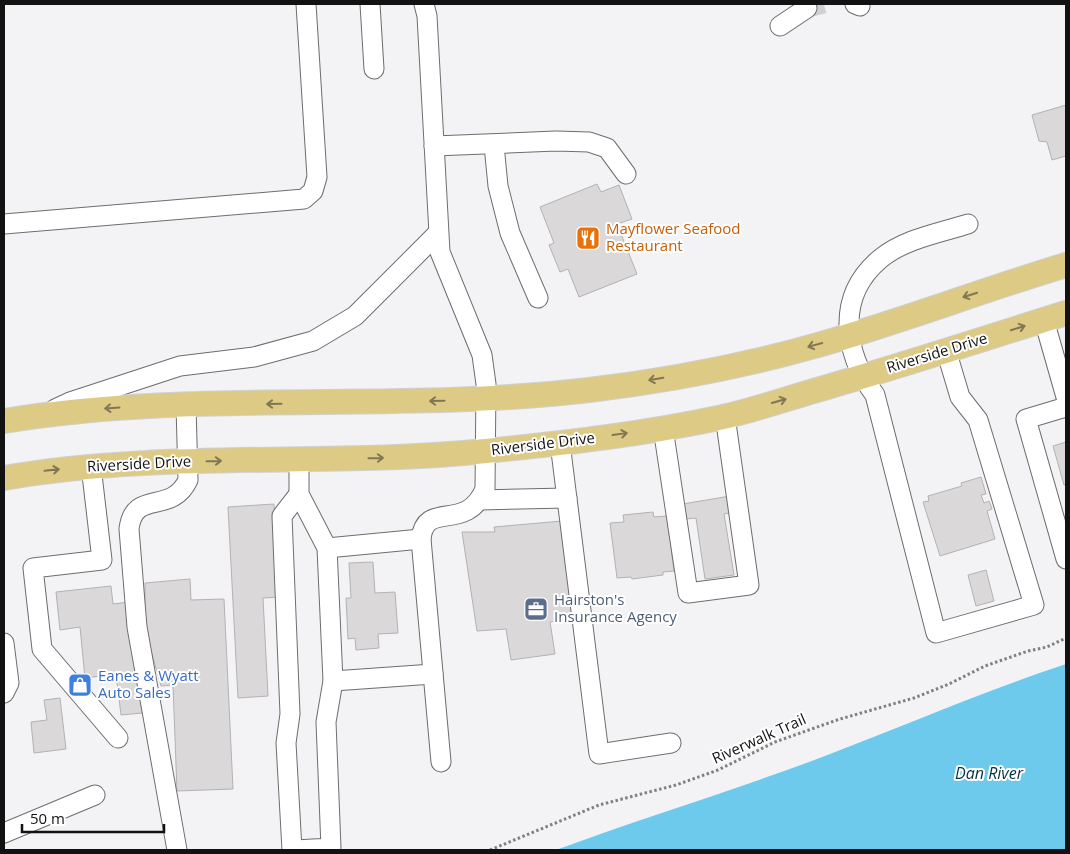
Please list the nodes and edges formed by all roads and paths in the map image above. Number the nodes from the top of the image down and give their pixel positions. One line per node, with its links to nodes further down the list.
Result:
1 (306, 4): 10 (lane)
2 (370, 4): 6 (lane)
3 (424, 4): 8 (lane)
4 (808, 8): 5 (lane)
5 (780, 26)
6 (374, 70)
7 (494, 145): 8 (lane); 9 (lane); 14 (lane)
8 (434, 146): 12 (lane)
9 (626, 174)
10 (4, 224)
11 (968, 224): 16 (lane)
12 (438, 233): 20 (lane); 23 (lane)
13 (1066, 265): 16 (main road, one-way to 16)
14 (538, 298)
15 (1055, 316): 17 (main road, Riverside Drive, one-way to 15); 19 (lane)
16 (850, 335): 18 (lane); 20 (main road, one-way to 20)
17 (946, 350): 18 (main road, Riverside Drive); 18 (lane)
18 (862, 377): 24 (main road, Riverside Drive, one-way to 18)
19 (1066, 397)
20 (486, 399): 21 (main road, one-way to 21); 28 (lane)
21 (186, 405): 23 (main road, one-way to 23); 30 (lane)
22 (1066, 407): 38 (lane)
23 (45, 414): 25 (main road)
24 (725, 416): 26 (main road, Riverside Drive); 26 (lane)
25 (4, 421)
26 (664, 428): 27 (main road, Riverside Drive, one-way to 26)
27 (560, 443): 28 (main road, Riverside Drive); 34 (lane)
28 (485, 451): 29 (main road, Riverside Drive, one-way to 28); 35 (lane)
29 (299, 460): 30 (main road, Riverside Drive, one-way to 29); 33 (lane)
30 (188, 462): 31 (main road, Riverside Drive); 49 (lane)
31 (91, 466): 32 (main road, Riverside Drive, one-way to 31); 44 (lane)
32 (4, 478)
33 (299, 494): 37 (lane); 50 (lane)
34 (566, 498): 35 (lane); 45 (lane)
35 (480, 500): 36 (lane)
36 (421, 539): 37 (lane); 41 (lane)
37 (327, 548): 42 (lane)
38 (1066, 559)
39 (1066, 638): 51 (path, Riverwalk Trail)
40 (4, 643): 43 (lane)
41 (433, 674): 42 (lane); 46 (lane)
42 (334, 681): 50 (lane)
43 (4, 693)
44 (118, 738)
45 (671, 743)
46 (441, 762)
47 (94, 795): 48 (lane)
48 (4, 833)
49 (177, 850)
50 (294, 850)
51 (490, 850)

